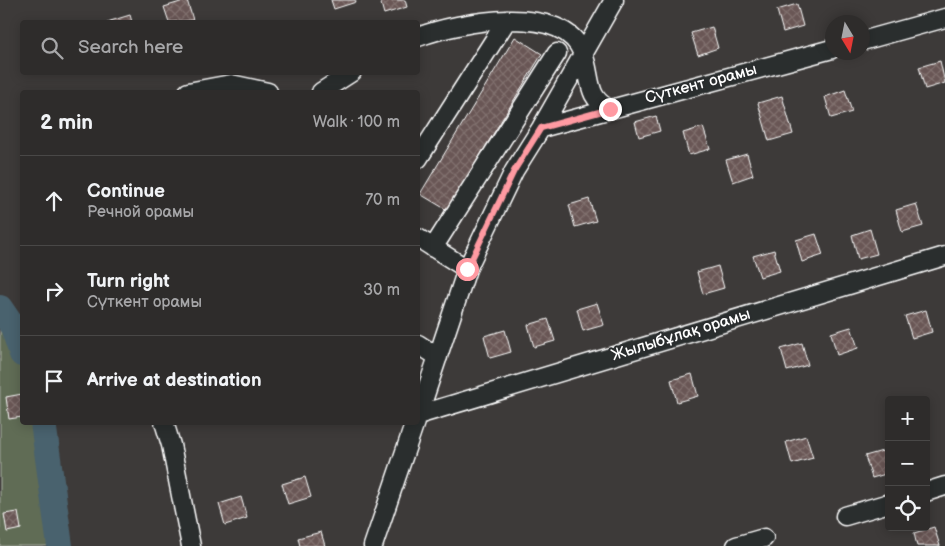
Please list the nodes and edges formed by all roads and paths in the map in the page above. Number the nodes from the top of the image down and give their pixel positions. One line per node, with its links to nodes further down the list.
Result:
1 (614, 0): 8 (street)
2 (945, 18): 5 (street)
3 (507, 20): 4 (street); 8 (street); 15 (street)
4 (420, 36)
5 (870, 38)
6 (825, 51): 13 (street, Сүткент орамы)
7 (558, 53): 16 (street)
8 (583, 53): 13 (street); 14 (street)
9 (347, 75): 12 (street)
10 (199, 90): 11 (street)
11 (259, 90)
12 (324, 90)
13 (610, 109): 14 (street, Сүткент орамы)
14 (541, 128): 18 (street)
15 (420, 156)
16 (423, 245): 18 (street)
17 (945, 256): 22 (street, Жылыбұлақ орамы)
18 (467, 269): 20 (street)
19 (420, 334): 20 (street)
20 (428, 350): 21 (street)
21 (420, 402)
22 (420, 414)
23 (165, 425): 30 (street)
24 (414, 425): 31 (street)
25 (945, 486): 26 (street)
26 (930, 491)
27 (885, 504): 28 (street)
28 (845, 516)
29 (764, 538): 32 (street)
30 (191, 546)
31 (373, 546)
32 (736, 546)

